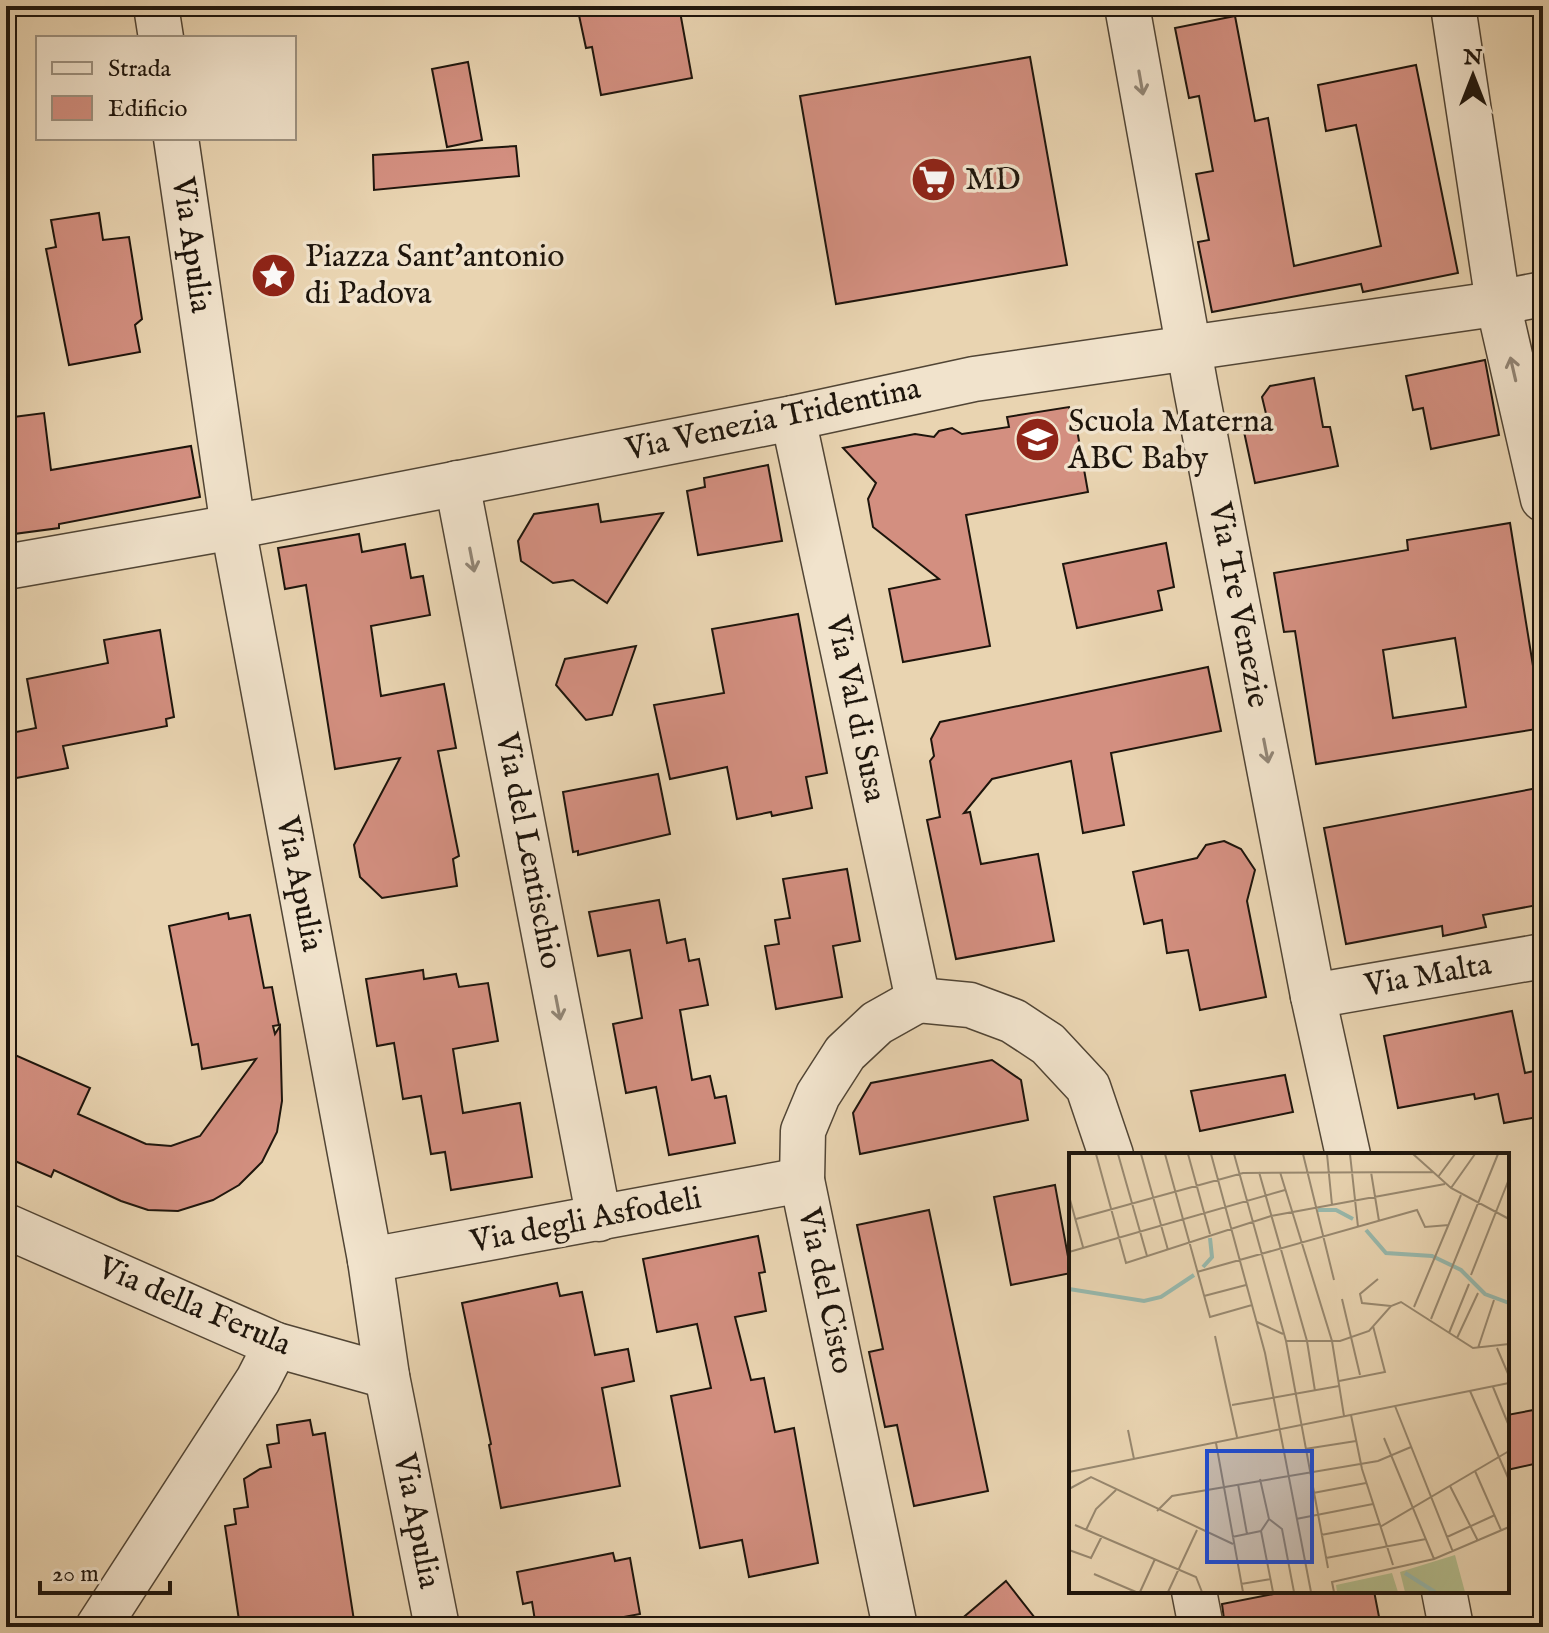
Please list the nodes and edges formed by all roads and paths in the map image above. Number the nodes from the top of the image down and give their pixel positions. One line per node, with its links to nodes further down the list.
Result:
1 (156, 6): 4 (street)
2 (1127, 6): 8 (street, Via Tre Venezie, one-way to 8)
3 (1453, 6): 7 (street)
4 (161, 36)
5 (176, 140): 12 (street, Via Apulia)
6 (1543, 294): 7 (street, Via Venezia Tridentina)
7 (1498, 303): 8 (street, Via Venezia Tridentina); 11 (street, one-way to 7)
8 (1188, 348): 9 (street, Via Venezia Tridentina); 15 (street, Via Tre Venezie, one-way to 15)
9 (793, 418): 10 (street, Via Venezia Tridentina); 16 (street, Via Val di Susa)
10 (457, 483): 12 (street, Via Venezia Tridentina); 20 (street, Via del Lentischio, one-way to 20)
11 (1543, 499)
12 (233, 527): 13 (street, Via Venezia Tridentina); 22 (street, Via Apulia)
13 (6, 567)
14 (1543, 956): 15 (street, Via Malta)
15 (1313, 996): 18 (street, Via Tre Venezie)
16 (918, 1000): 17 (street); 19 (street, Via del Cisto)
17 (1110, 1153)
18 (1348, 1153)
19 (802, 1180): 20 (street, Via degli Asfodeli); 29 (street, Via del Cisto)
20 (599, 1219): 22 (street, Via degli Asfodeli)
21 (6, 1226): 23 (street, Via della Ferula)
22 (370, 1260): 24 (street, Via Apulia)
23 (276, 1345): 24 (street, Via della Ferula); 27 (street)
24 (387, 1376): 28 (street, Via Apulia)
25 (1194, 1593): 30 (street)
26 (1444, 1593): 31 (street)
27 (98, 1627)
28 (437, 1627)
29 (895, 1627)
30 (1201, 1627)
31 (1451, 1627)

